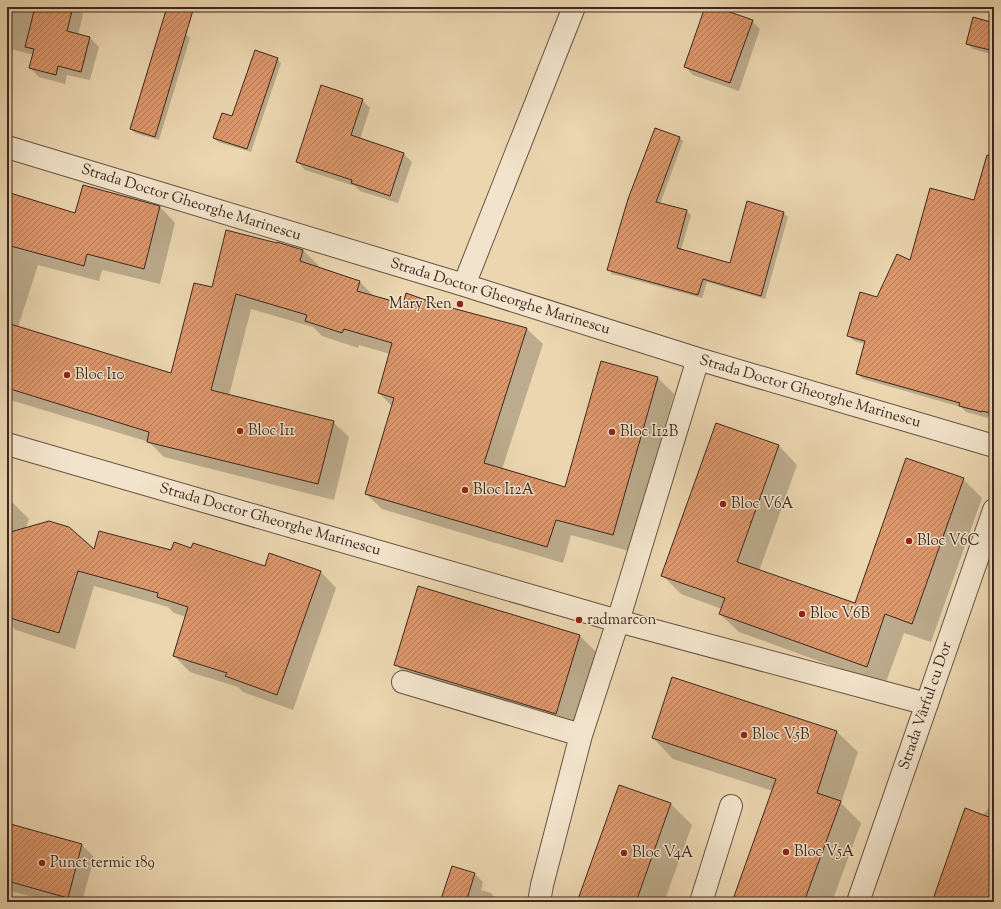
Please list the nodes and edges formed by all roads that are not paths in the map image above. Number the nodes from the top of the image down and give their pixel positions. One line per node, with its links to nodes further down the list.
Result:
1 (574, 7): 3 (street)
2 (7, 147): 3 (street, Strada Doctor Gheorghe Marinescu)
3 (464, 285): 4 (street, Strada Doctor Gheorghe Marinescu)
4 (698, 359): 6 (street, Strada Doctor Gheorghe Marinescu); 8 (street)
5 (7, 444): 8 (street, Strada Doctor Gheorghe Marinescu)
6 (994, 446)
7 (994, 510): 10 (street, Strada Vârful cu Dor)
8 (618, 621): 10 (street, Strada Doctor Gheorghe Marinescu); 11 (street)
9 (403, 682): 11 (street)
10 (927, 704): 15 (street, Strada Vârful cu Dor)
11 (581, 735): 13 (street)
12 (731, 806): 14 (street)
13 (539, 902)
14 (700, 902)
15 (858, 902)

